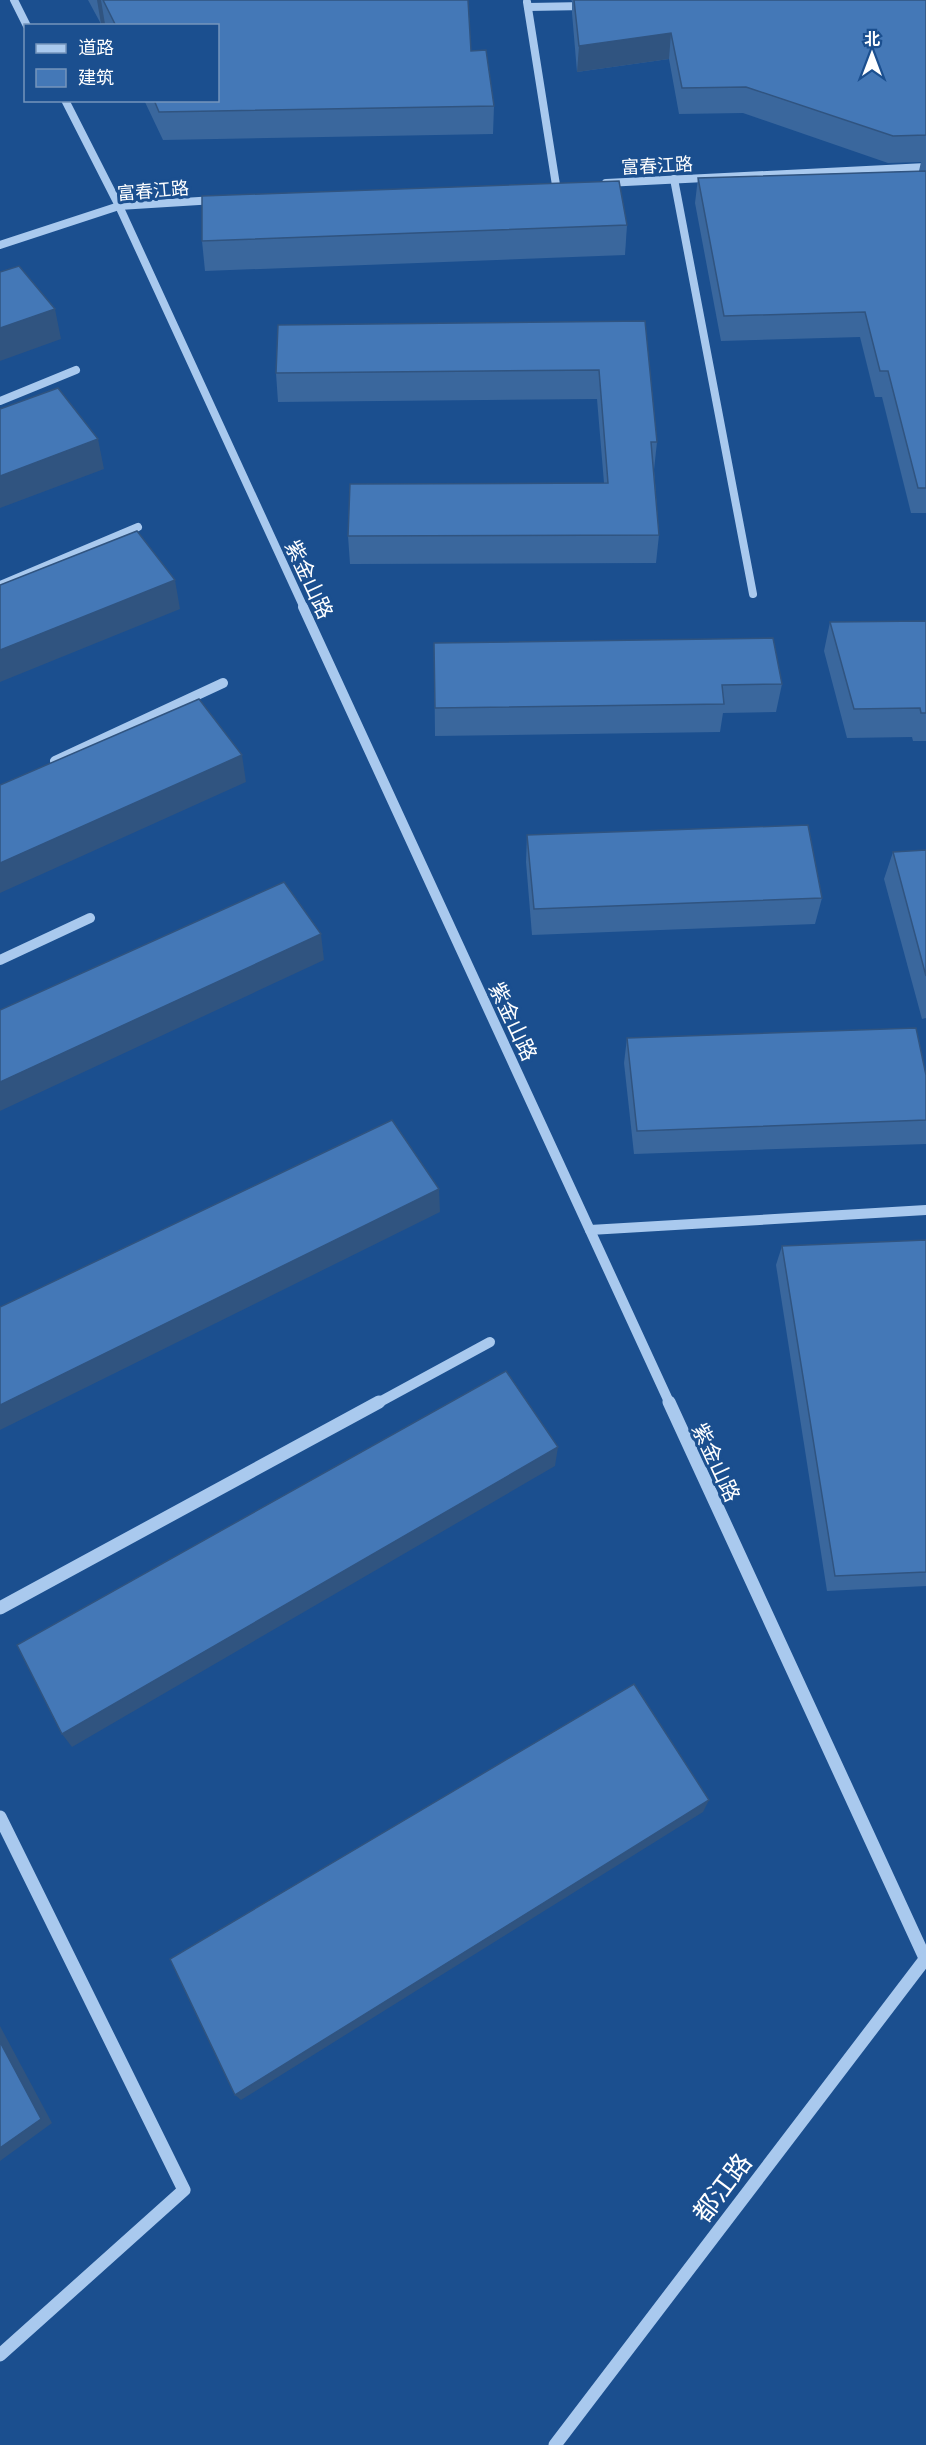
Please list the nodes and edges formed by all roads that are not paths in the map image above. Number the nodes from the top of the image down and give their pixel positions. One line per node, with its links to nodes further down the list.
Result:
1 (14, 0): 4 (street)
2 (528, 4): 3 (street); 10 (street)
3 (599, 6)
4 (26, 24)
5 (66, 102): 13 (street, 紫金山路)
6 (926, 166): 7 (street, 富春江路)
7 (675, 179): 8 (street, 富春江路); 19 (street)
8 (600, 183)
9 (567, 184): 10 (street)
10 (556, 185): 11 (street)
11 (545, 186)
12 (228, 200): 13 (street, 富春江路)
13 (119, 206): 14 (street, 富春江路); 25 (street, 紫金山路)
14 (0, 244)
15 (76, 370): 16 (street)
16 (0, 401)
17 (138, 527): 18 (street)
18 (0, 585)
19 (753, 594)
20 (223, 683): 21 (street)
21 (42, 767)
22 (90, 918): 23 (street)
23 (0, 960)
24 (926, 1210): 25 (street)
25 (590, 1230): 29 (street, 紫金山路)
26 (490, 1342): 27 (street)
27 (0, 1608)
28 (0, 1817): 30 (street)
29 (926, 1958): 31 (street, 都江路)
30 (0, 2355)
31 (555, 2445)

